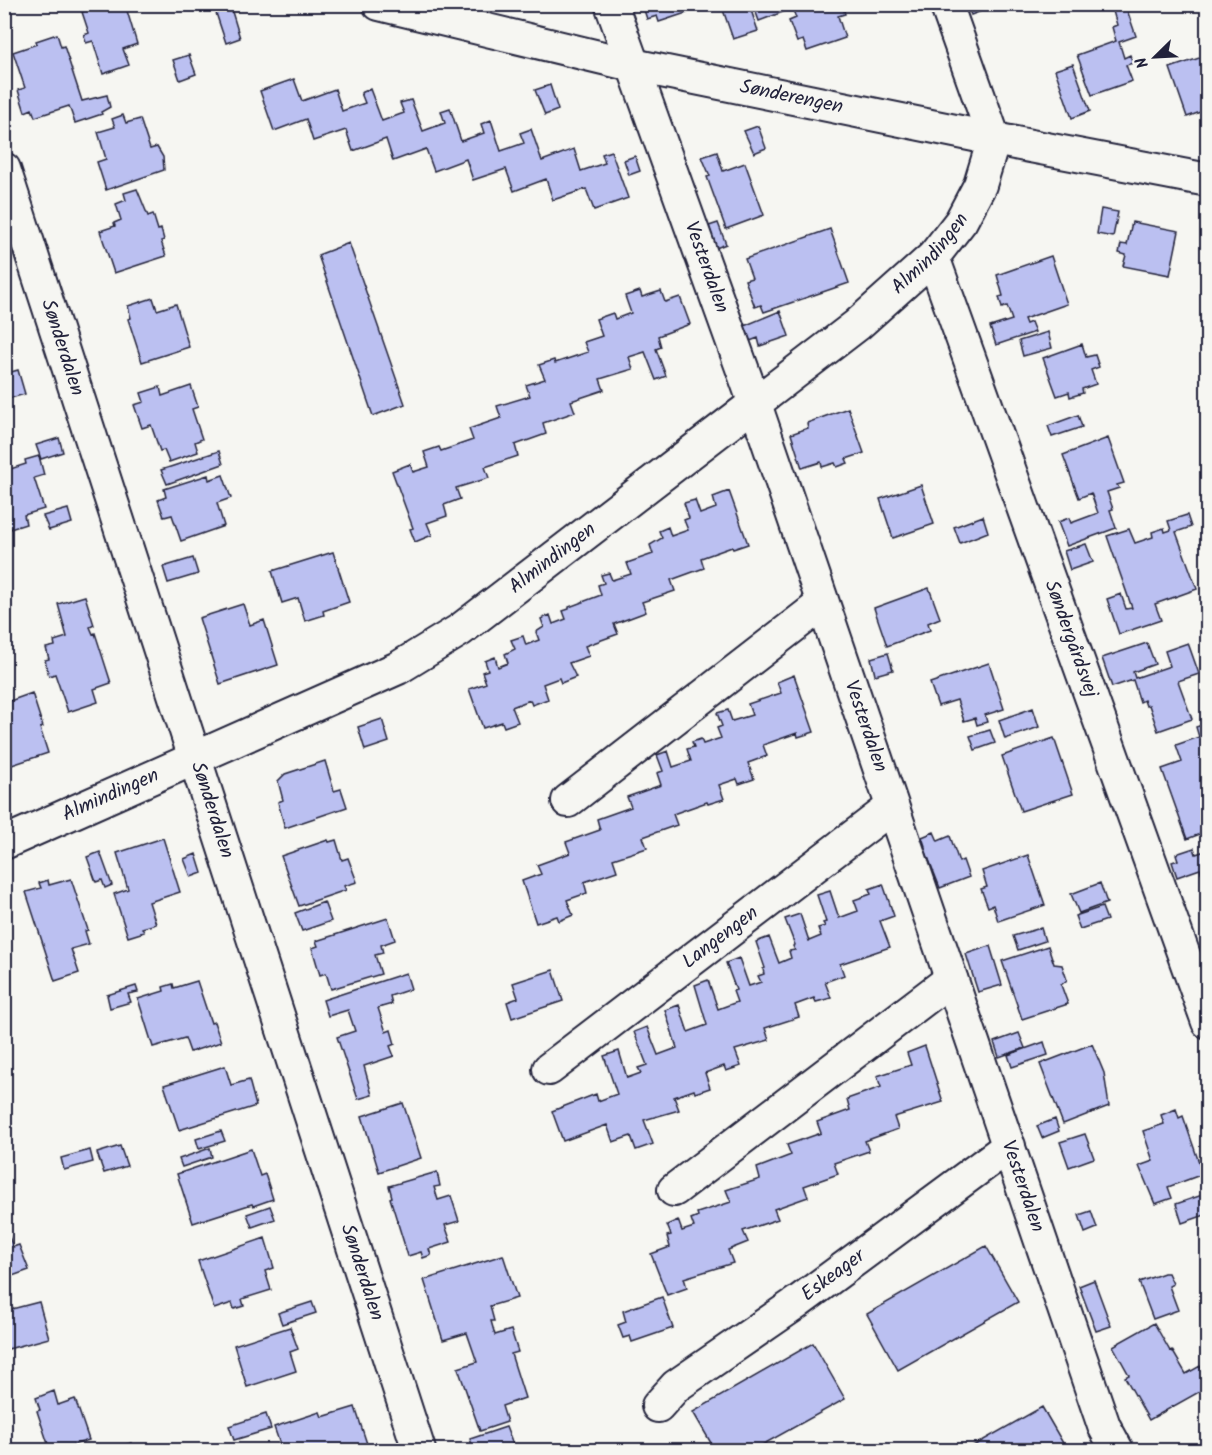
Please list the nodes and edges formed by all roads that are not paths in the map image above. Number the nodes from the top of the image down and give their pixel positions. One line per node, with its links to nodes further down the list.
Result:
1 (379, 4): 4 (street, Sønderengen)
2 (611, 4): 4 (street, Vesterdalen)
3 (946, 4): 5 (street)
4 (632, 65): 5 (street, Sønderengen); 9 (street, Vesterdalen)
5 (994, 139): 7 (street, Sønderengen); 8 (street, Almindingen)
6 (4, 169): 11 (street, Sønderdalen)
7 (1208, 180)
8 (933, 257): 9 (street, Almindingen); 16 (street, Søndergårdsvej)
9 (754, 404): 10 (street, Vesterdalen); 11 (street, Almindingen)
10 (822, 603): 12 (street); 13 (street, Vesterdalen)
11 (195, 759): 14 (street, Almindingen); 21 (street, Sønderdalen)
12 (568, 801)
13 (892, 807): 15 (street, Vesterdalen); 17 (street, Langengen)
14 (4, 843)
15 (951, 979): 18 (street, Vesterdalen); 19 (street)
16 (1208, 1022)
17 (549, 1069)
18 (1009, 1146): 20 (street, Eskeager); 22 (street, Vesterdalen)
19 (674, 1190)
20 (658, 1406)
21 (420, 1450)
22 (1117, 1450)

